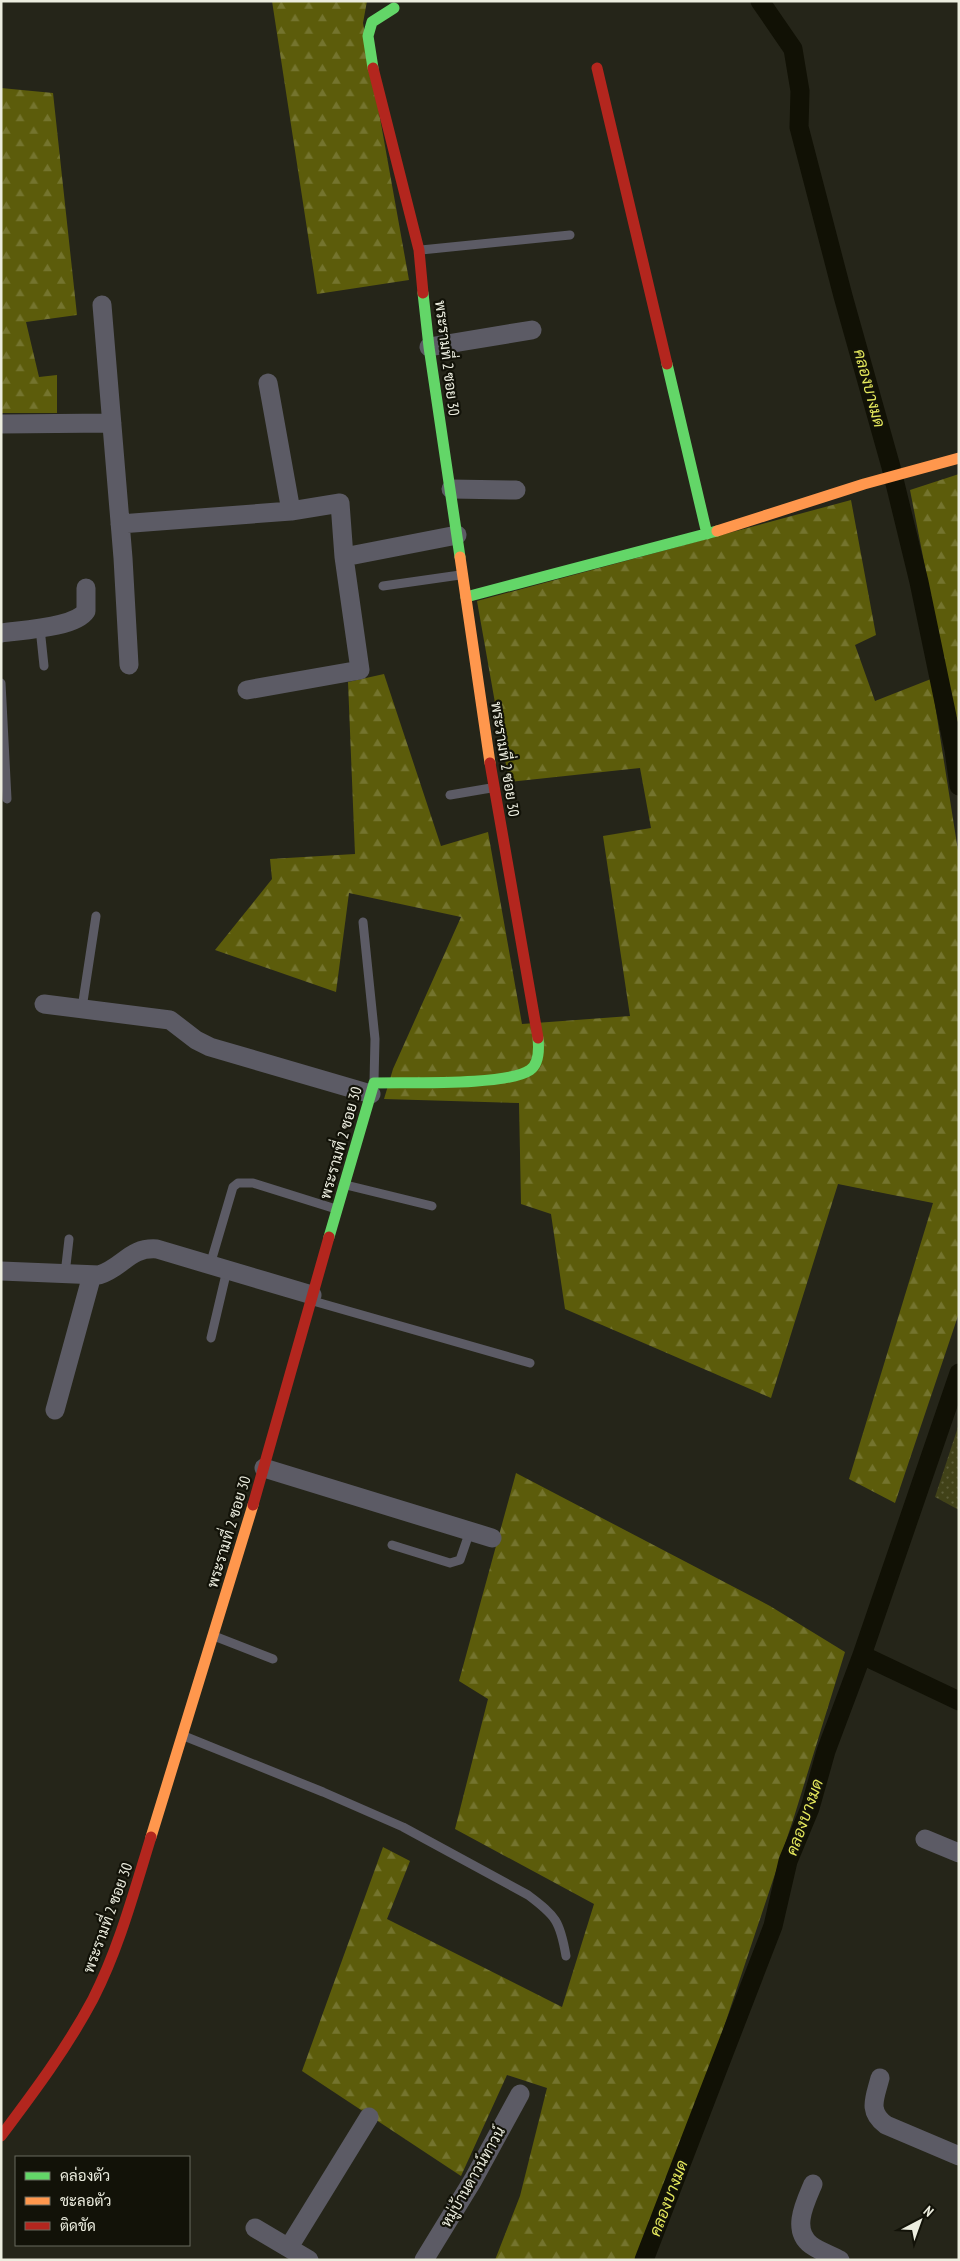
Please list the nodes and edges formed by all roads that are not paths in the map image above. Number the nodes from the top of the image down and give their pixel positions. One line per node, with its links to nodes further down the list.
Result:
1 (394, 8): 4 (street, พระรามที่ 2 ซอย 30)
2 (597, 68): 16 (street)
3 (570, 235): 4 (lane)
4 (419, 250): 7 (street, พระรามที่ 2 ซอย 30)
5 (102, 305): 9 (street)
6 (532, 330): 7 (street)
7 (429, 347): 12 (street, พระรามที่ 2 ซอย 30)
8 (268, 383): 14 (street)
9 (112, 423): 10 (street); 15 (street)
10 (1, 424)
11 (959, 458): 16 (street)
12 (450, 489): 13 (street); 17 (street, พระรามที่ 2 ซอย 30)
13 (516, 490)
14 (291, 511): 15 (street); 18 (street)
15 (120, 524): 25 (street)
16 (707, 534): 22 (street)
17 (457, 535): 18 (street); 19 (street, พระรามที่ 2 ซอย 30)
18 (344, 557): 28 (street)
19 (463, 574): 20 (lane); 22 (street, พระรามที่ 2 ซอย 30)
20 (383, 586)
21 (86, 588): 23 (street)
22 (466, 597): 29 (street, พระรามที่ 2 ซอย 30)
23 (40, 628): 24 (street); 26 (lane)
24 (1, 633)
25 (129, 665)
26 (44, 666)
27 (1, 684): 31 (lane)
28 (247, 690)
29 (494, 787): 30 (lane); 36 (street, พระรามที่ 2 ซอย 30)
30 (450, 795)
31 (7, 799)
32 (96, 916): 35 (lane)
33 (363, 922): 36 (lane)
34 (44, 1004): 35 (street)
35 (82, 1008): 36 (street)
36 (372, 1089): 37 (street, พระรามที่ 2 ซอย 30)
37 (345, 1185): 38 (lane); 39 (street, พระรามที่ 2 ซอย 30)
38 (432, 1206)
39 (338, 1209): 41 (lane); 45 (street, พระรามที่ 2 ซอย 30)
40 (69, 1240): 43 (lane)
41 (219, 1267): 44 (street); 45 (street); 46 (lane)
42 (1, 1271): 43 (street)
43 (65, 1274): 44 (street)
44 (92, 1275): 48 (street)
45 (311, 1298): 47 (lane); 49 (street, พระรามที่ 2 ซอย 30)
46 (210, 1338)
47 (530, 1363)
48 (55, 1410)
49 (264, 1468): 50 (street); 53 (street, พระรามที่ 2 ซอย 30)
50 (470, 1531): 51 (street); 52 (lane)
51 (492, 1538)
52 (392, 1545)
53 (213, 1636): 54 (lane); 55 (street, พระรามที่ 2 ซอย 30)
54 (272, 1659)
55 (183, 1736): 58 (lane); 62 (street, พระรามที่ 2 ซอย 30)
56 (925, 1839): 57 (street)
57 (959, 1853)
58 (566, 1956)
59 (880, 2078): 63 (street)
60 (520, 2094): 68 (street, หมู่บ้านดาวน์ทาวน์)
61 (369, 2117): 66 (street)
62 (1, 2136)
63 (959, 2156)
64 (813, 2184): 69 (street)
65 (255, 2228): 66 (street)
66 (289, 2247): 67 (street)
67 (309, 2260)
68 (424, 2260)
69 (840, 2260)

